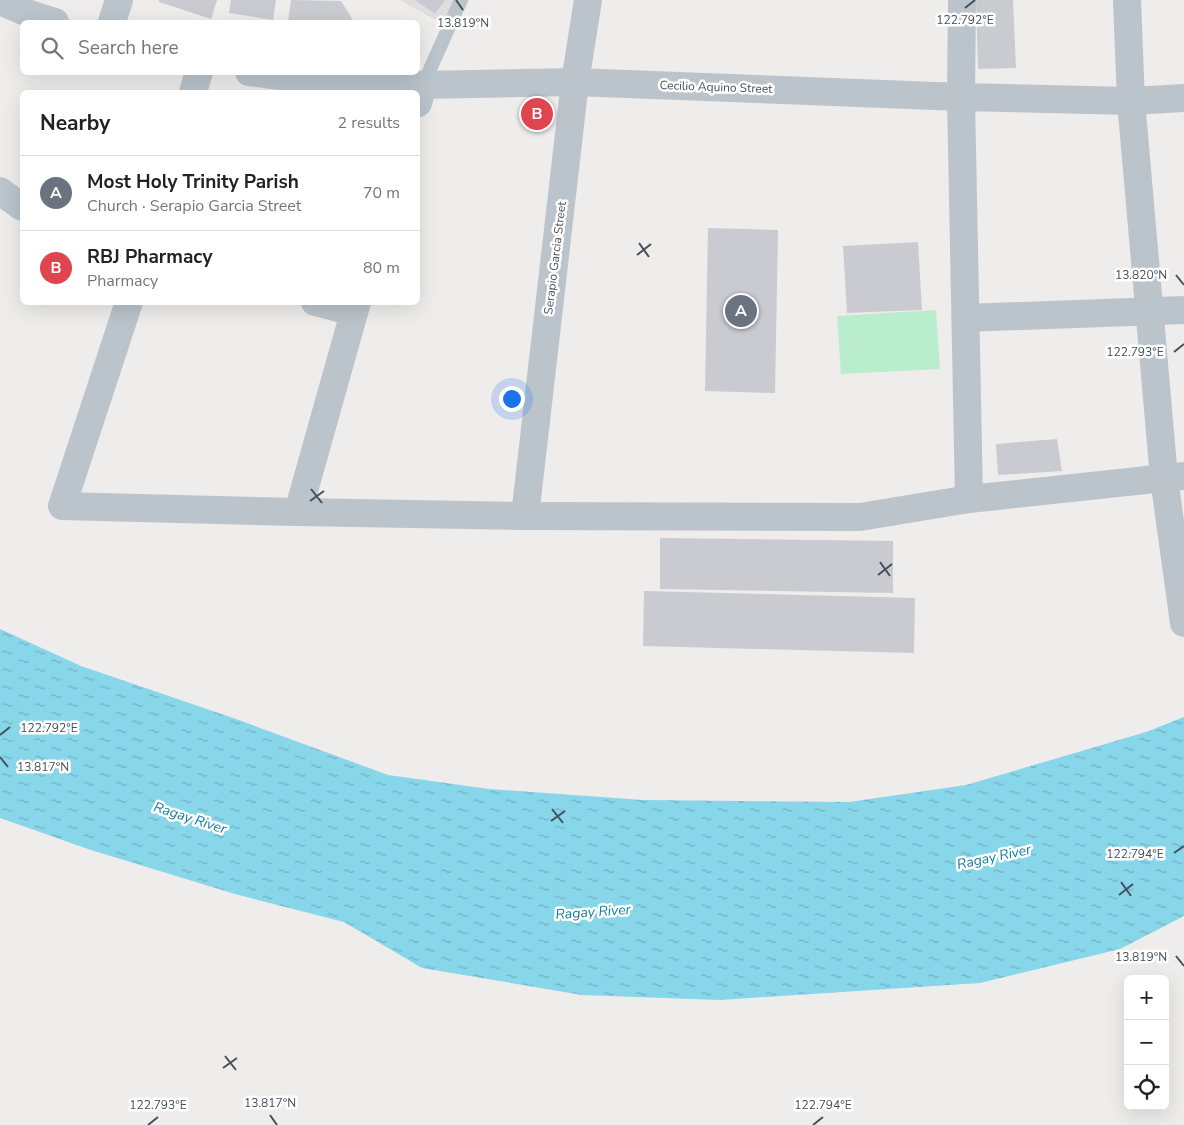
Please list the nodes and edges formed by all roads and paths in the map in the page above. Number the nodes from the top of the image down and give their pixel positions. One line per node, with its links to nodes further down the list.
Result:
1 (119, 0): 8 (street)
2 (461, 0): 14 (lane)
3 (588, 0): 11 (street, Serapio Garcia Street)
4 (962, 0): 15 (street)
5 (1127, 0): 17 (street)
6 (0, 1): 7 (street)
7 (49, 20)
8 (113, 20)
9 (198, 75): 12 (street)
10 (272, 75): 13 (street, Cecilio Aquino Street)
11 (575, 82): 14 (street, Cecilio Aquino Street); 15 (street, Cecilio Aquino Street); 29 (street, Serapio Garcia Street)
12 (194, 90)
13 (388, 90)
14 (420, 94)
15 (961, 97): 17 (street, Cecilio Aquino Street); 25 (street)
16 (1184, 98): 17 (street, Cecilio Aquino Street)
17 (1130, 101): 24 (street)
18 (0, 191): 19 (street)
19 (20, 206)
20 (128, 305): 28 (street)
21 (335, 305): 22 (street)
22 (356, 308): 28 (street)
23 (1184, 310): 24 (street)
24 (1149, 311): 25 (street); 26 (street)
25 (966, 318): 27 (street)
26 (1174, 477): 27 (street); 30 (street)
27 (969, 499): 29 (street)
28 (298, 512): 29 (street)
29 (525, 516)
30 (1184, 623)

